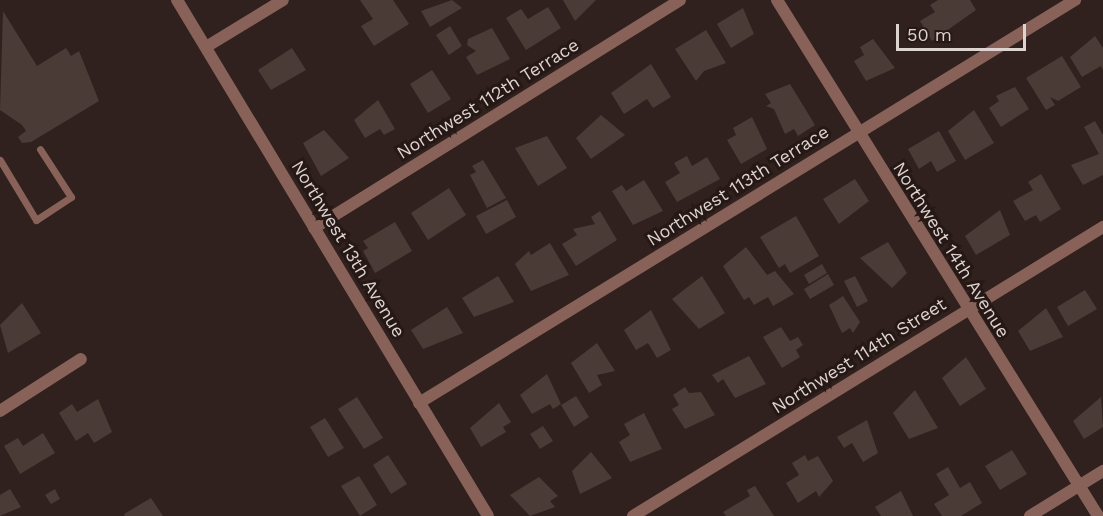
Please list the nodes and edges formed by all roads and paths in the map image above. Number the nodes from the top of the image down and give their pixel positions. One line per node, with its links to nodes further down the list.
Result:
1 (177, 0): 6 (street, Northwest 13th Avenue)
2 (283, 0): 6 (street)
3 (680, 0): 11 (street, Northwest 112th Terrace)
4 (777, 0): 7 (street, Northwest 14th Avenue)
5 (1075, 0): 7 (street, Northwest 113th Terrace)
6 (206, 48): 11 (street, Northwest 13th Avenue)
7 (857, 134): 12 (street, Northwest 14th Avenue); 14 (street, Northwest 113th Terrace)
8 (40, 149): 9 (lane)
9 (0, 160)
10 (1103, 227): 12 (street, Northwest 114th Street)
11 (314, 228): 14 (street, Northwest 13th Avenue)
12 (967, 311): 17 (street, Northwest 14th Avenue); 19 (street, Northwest 114th Street)
13 (81, 359): 15 (street)
14 (419, 403): 18 (street, Northwest 13th Avenue)
15 (0, 411)
16 (1103, 471): 17 (street)
17 (1079, 486): 20 (street); 21 (street, Northwest 14th Avenue)
18 (488, 516)
19 (633, 516)
20 (1030, 516)
21 (1098, 516)

